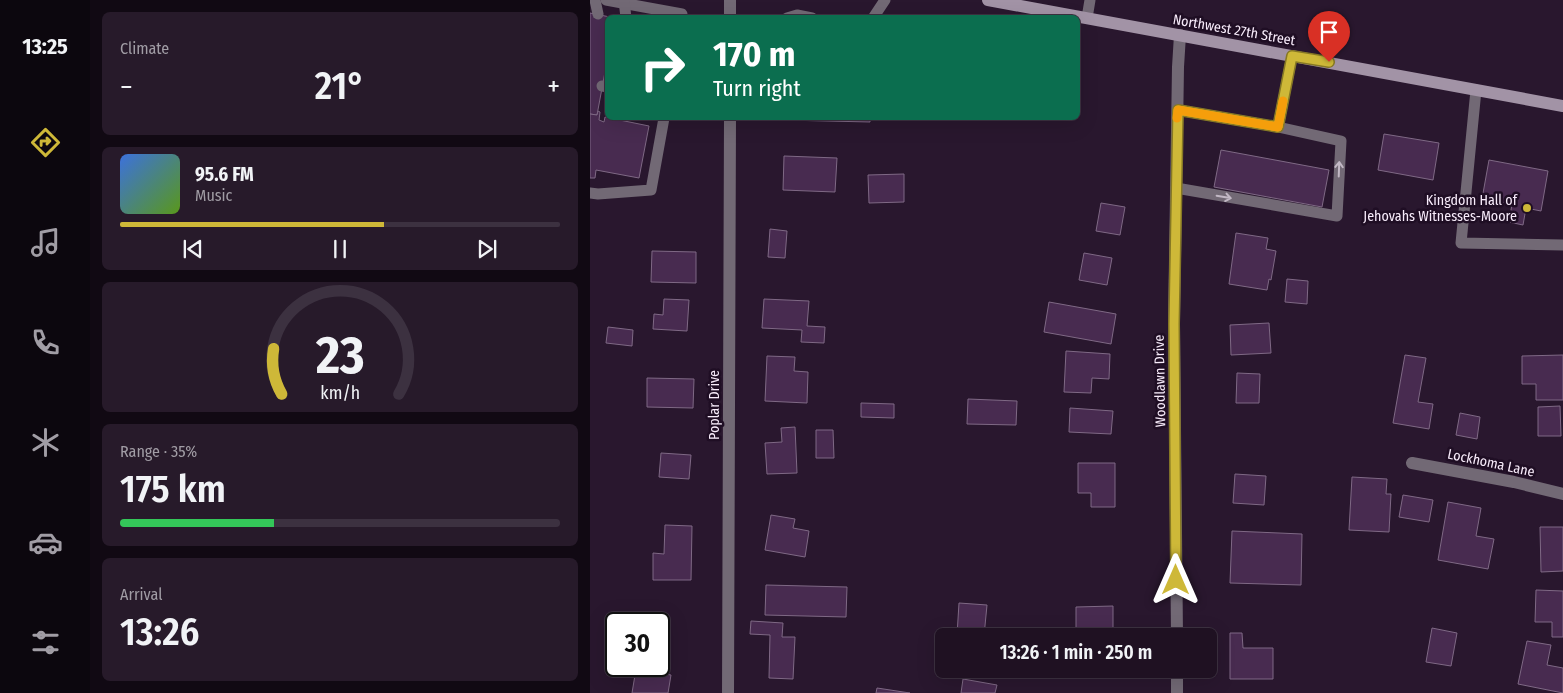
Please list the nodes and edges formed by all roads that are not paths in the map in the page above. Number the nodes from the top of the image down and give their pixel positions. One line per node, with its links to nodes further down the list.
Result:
1 (595, 0): 8 (lane)
2 (606, 0): 7 (lane)
3 (730, 0): 11 (street)
4 (885, 0): 12 (lane)
5 (988, 0): 13 (main road, Northwest 27th Street)
6 (1090, 0): 15 (lane)
7 (624, 2): 9 (lane); 10 (lane)
8 (598, 14)
9 (626, 15)
10 (682, 15)
11 (730, 15)
12 (876, 15)
13 (1070, 15)
14 (1080, 17): 15 (main road, Northwest 27th Street)
15 (1087, 18): 16 (main road, Northwest 27th Street)
16 (1180, 35): 17 (main road, Northwest 27th Street); 20 (street, Woodlawn Drive)
17 (1292, 56): 18 (main road, Northwest 27th Street); 23 (lane)
18 (1476, 90): 19 (main road, Northwest 27th Street); 26 (lane)
19 (1563, 106)
20 (1178, 110): 23 (lane); 24 (street, Woodlawn Drive)
21 (664, 120): 25 (lane)
22 (730, 120): 31 (street, Poplar Drive)
23 (1278, 127): 24 (lane, one-way to 23)
24 (1176, 188): 29 (street, Woodlawn Drive)
25 (590, 193)
26 (1563, 245)
27 (1412, 462): 28 (street, Lockhoma Lane)
28 (1563, 494)
29 (1177, 628)
30 (1177, 678): 32 (street)
31 (728, 693)
32 (1177, 693)

